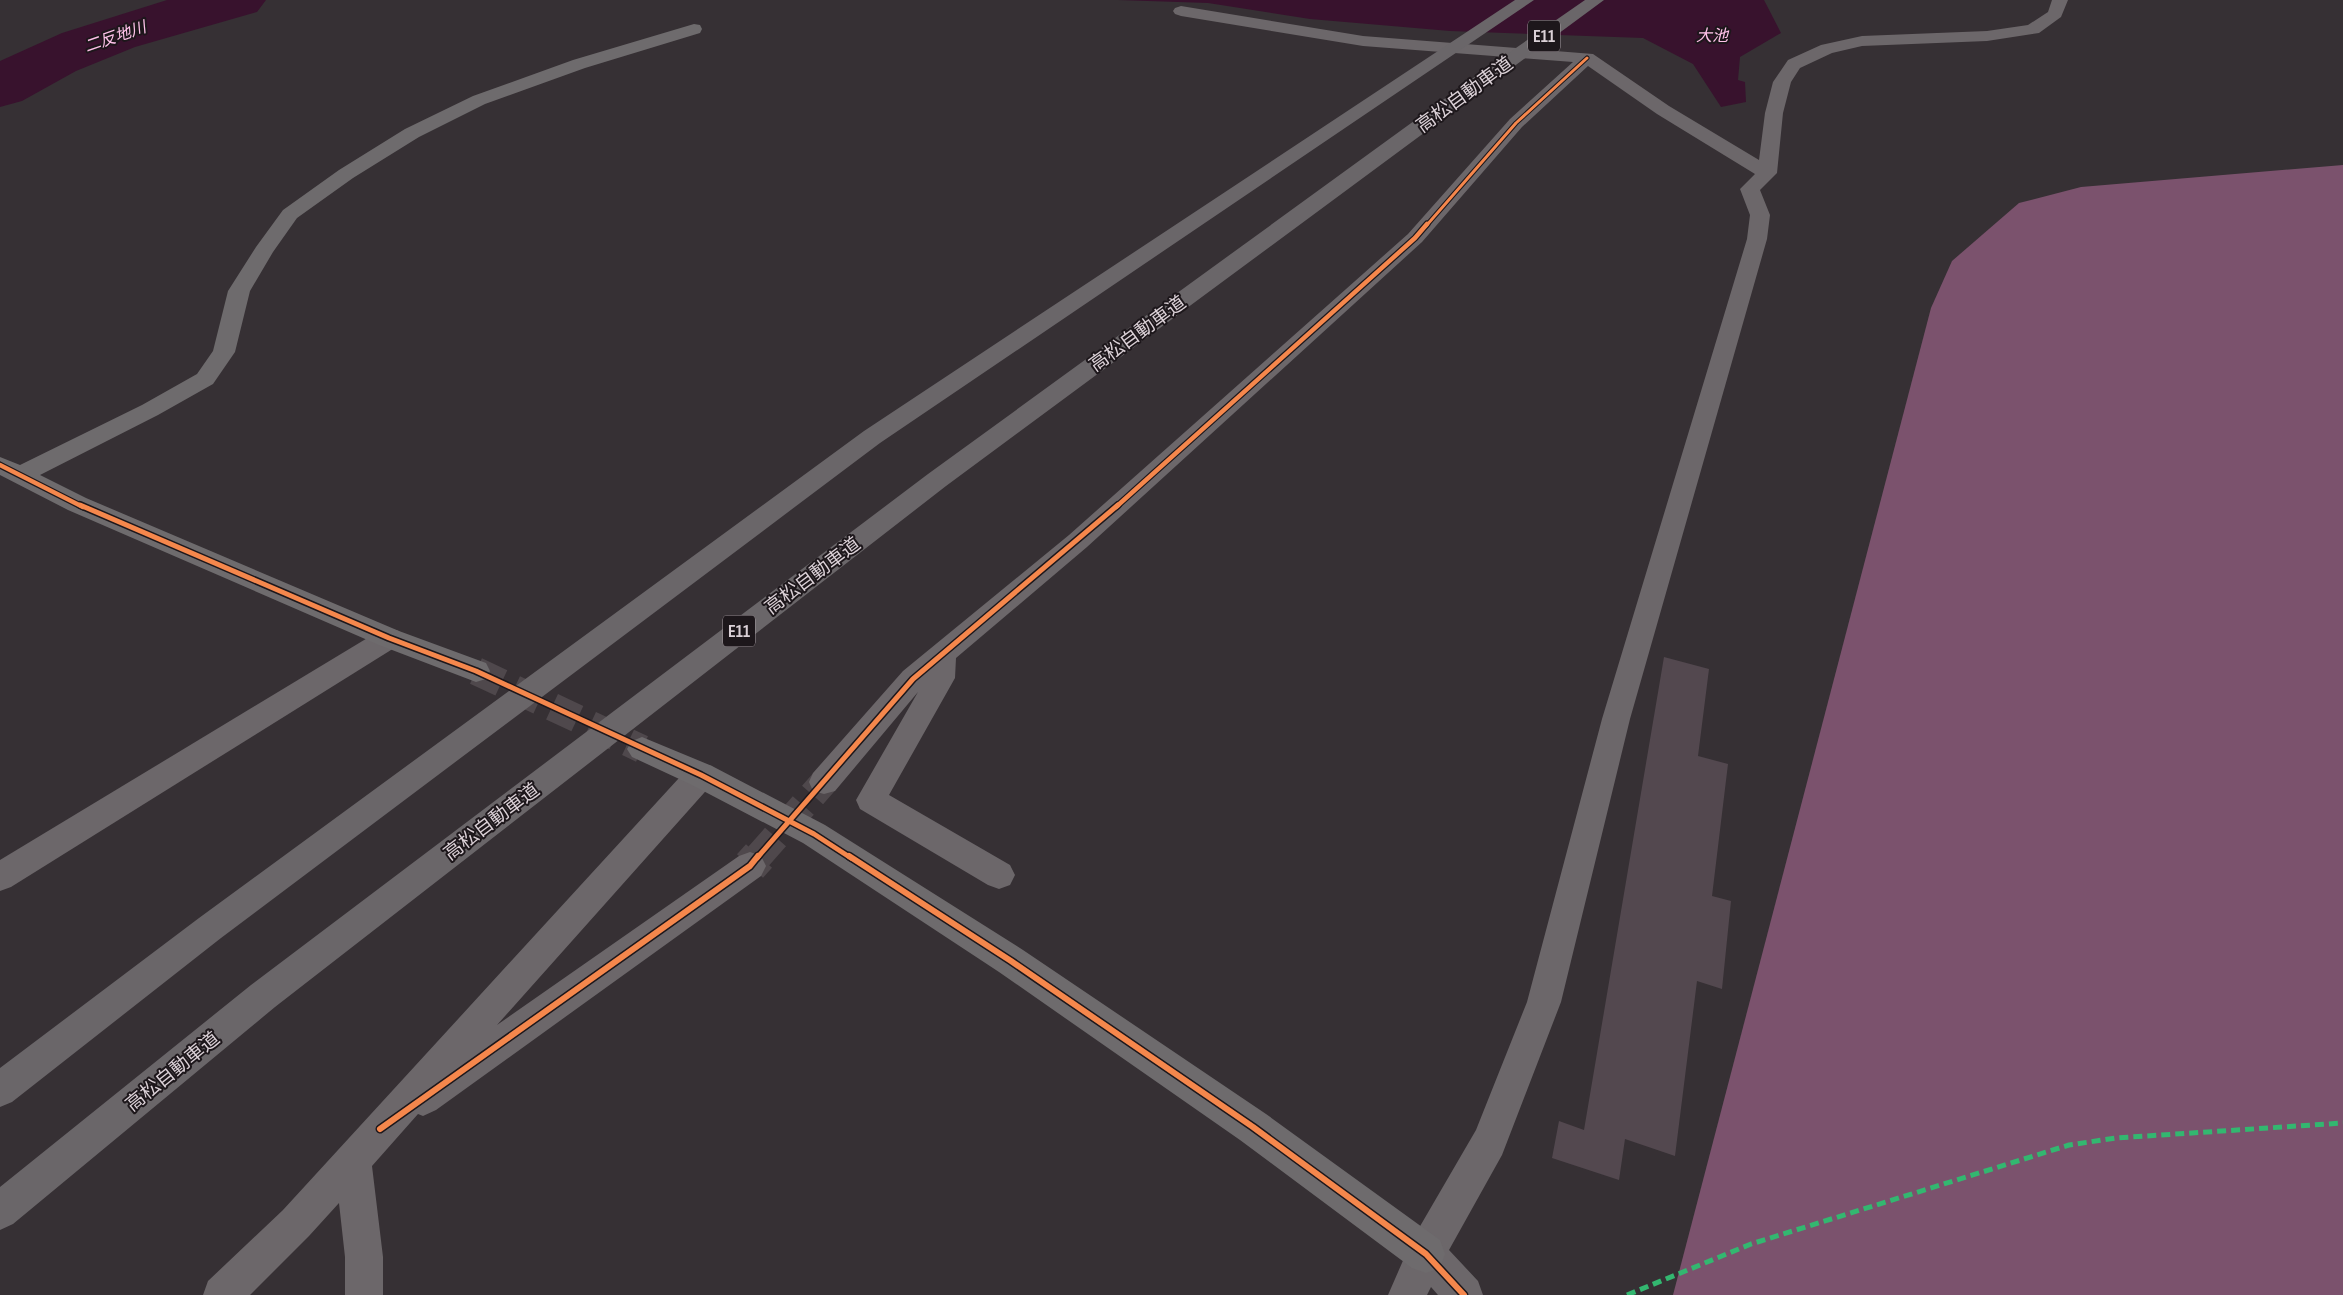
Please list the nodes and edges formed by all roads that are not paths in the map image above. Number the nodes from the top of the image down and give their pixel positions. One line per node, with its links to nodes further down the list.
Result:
1 (1526, 0): 18 (highway, E11)
2 (1596, 0): 21 (highway, 高松自動車道 / E11)
3 (2060, 0): 7 (street)
4 (1181, 11): 6 (street)
5 (694, 29): 8 (street)
6 (1588, 58): 7 (street); 10 (street)
7 (1767, 173): 22 (street)
8 (10, 470): 9 (street)
9 (389, 638): 11 (street); 17 (street)
10 (943, 654): 14 (street); 16 (street)
11 (476, 671)
12 (642, 749): 13 (street)
13 (701, 775): 19 (street); 22 (street)
14 (824, 782)
15 (750, 866): 19 (street)
16 (999, 876)
17 (0, 877)
18 (0, 1090)
19 (380, 1129): 20 (street)
20 (353, 1160): 23 (street); 24 (street)
21 (0, 1211)
22 (1426, 1254): 25 (street); 26 (street)
23 (222, 1295)
24 (364, 1295)
25 (1407, 1295)
26 (1464, 1295)

